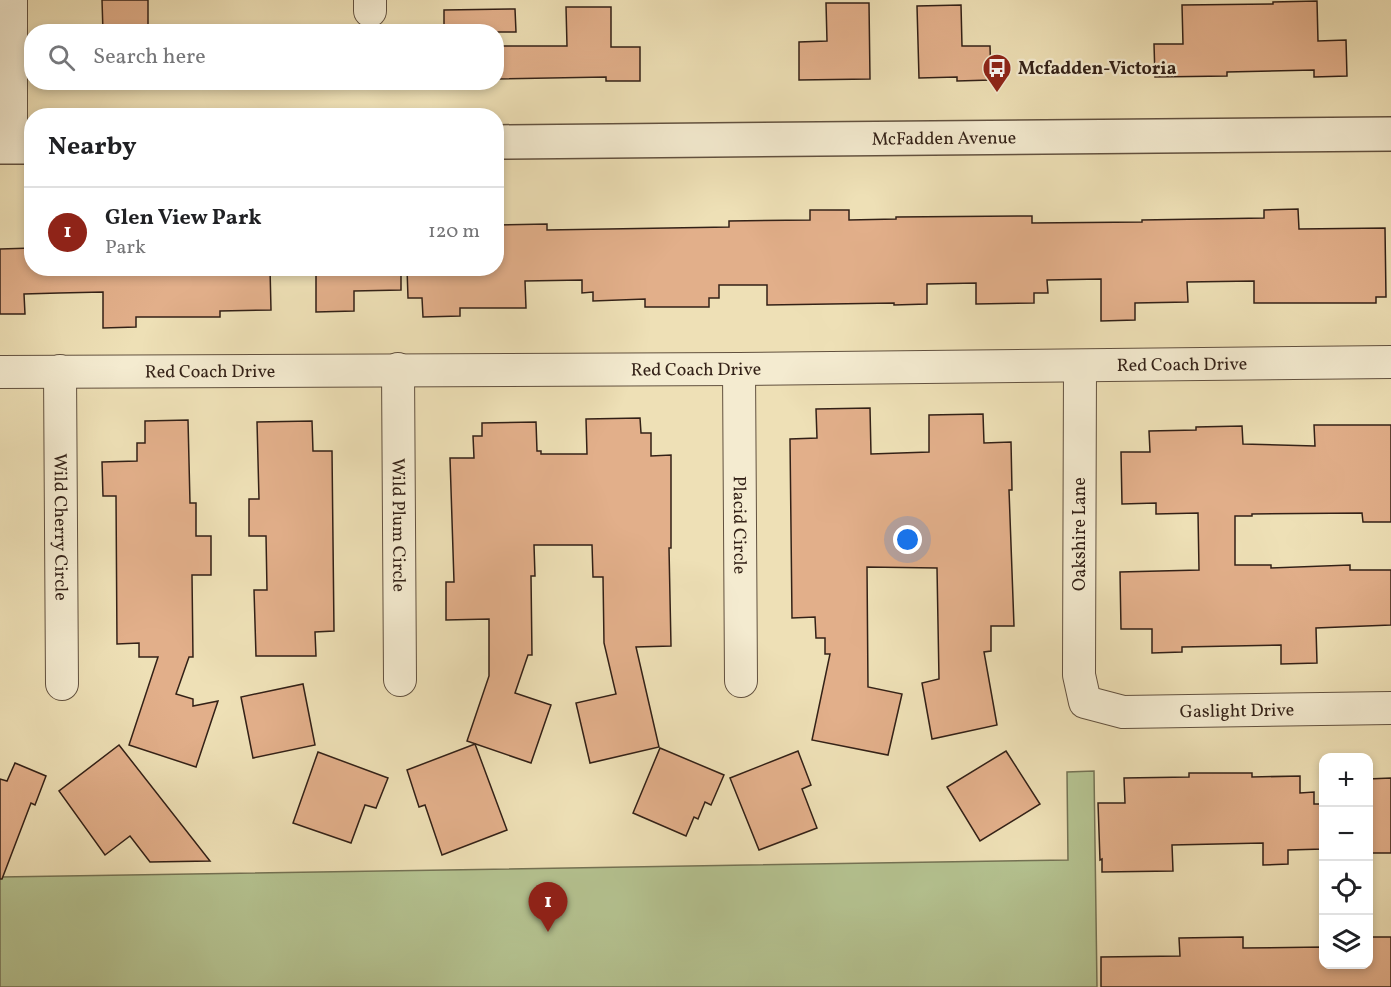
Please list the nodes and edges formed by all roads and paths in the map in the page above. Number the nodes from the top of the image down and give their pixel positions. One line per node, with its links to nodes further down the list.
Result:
1 (11, 0): 4 (street)
2 (1391, 134): 3 (street, McFadden Avenue)
3 (504, 142)
4 (14, 147)
5 (1391, 362): 6 (street, Red Coach Drive)
6 (1080, 366): 8 (street, Red Coach Drive); 14 (street, Oakshire Lane)
7 (398, 369): 8 (street, Red Coach Drive); 9 (street, Red Coach Drive); 11 (street, Wild Plum Circle)
8 (740, 369): 12 (street, Placid Circle)
9 (60, 371): 10 (street, Red Coach Drive); 13 (street, Wild Cherry Circle)
10 (0, 372)
11 (400, 680)
12 (741, 681)
13 (62, 684)
14 (1085, 702): 15 (street, Gaslight Drive)
15 (1391, 708)

